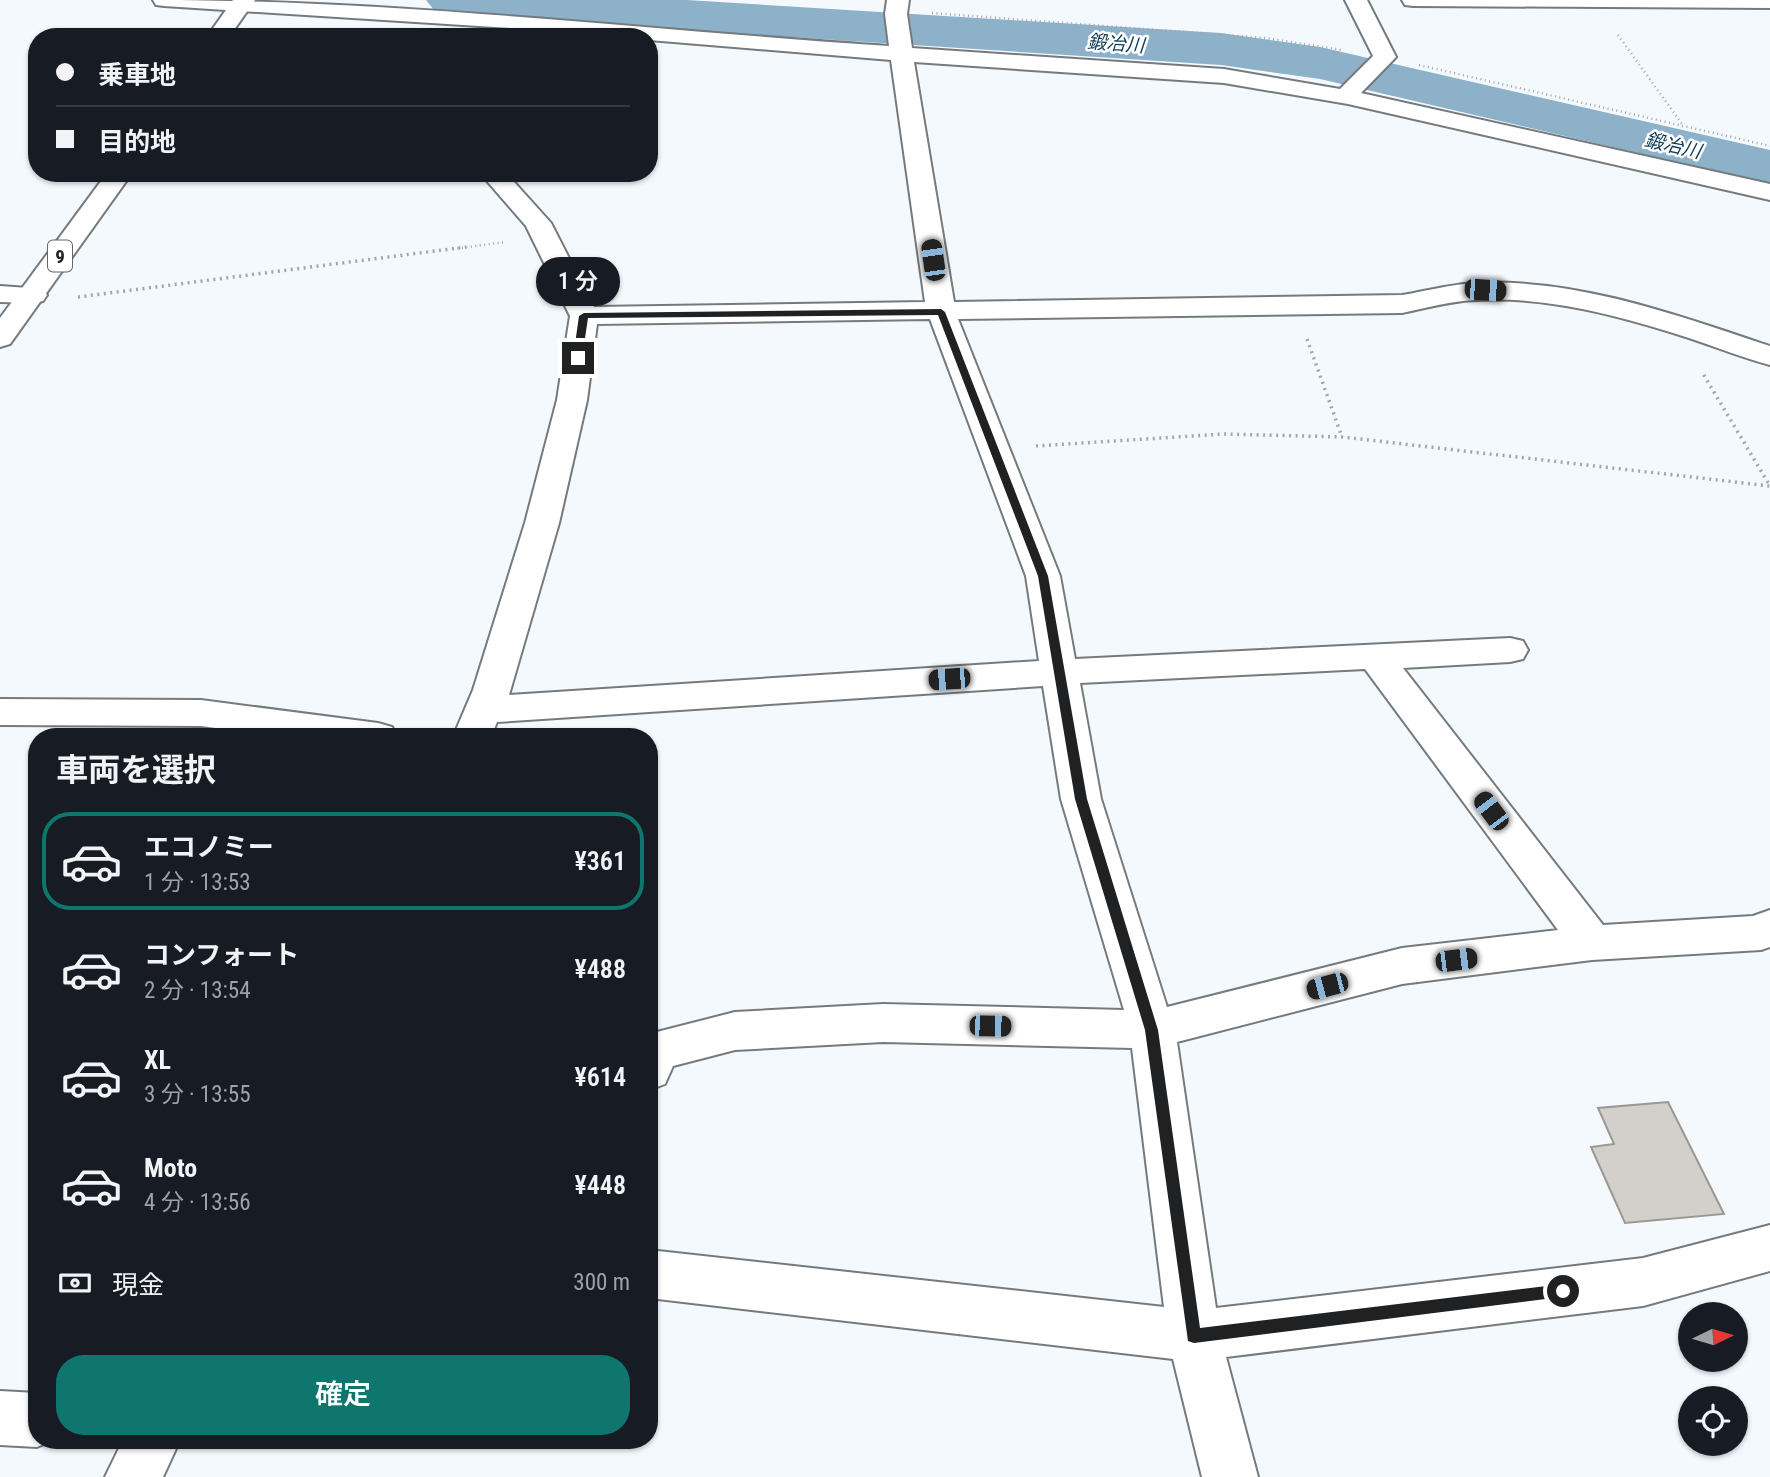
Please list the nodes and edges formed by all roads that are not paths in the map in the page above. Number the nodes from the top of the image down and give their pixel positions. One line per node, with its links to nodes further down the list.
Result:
1 (164, 0): 5 (street)
2 (1356, 0): 13 (street)
3 (1413, 0): 4 (street)
4 (1594, 1): 6 (street)
5 (242, 2): 8 (street); 9 (street)
6 (1770, 2)
7 (897, 7): 12 (street)
8 (434, 17): 10 (street)
9 (224, 28)
10 (586, 28)
11 (658, 36): 12 (street)
12 (900, 48): 13 (street); 18 (street)
13 (1349, 93): 16 (street)
14 (113, 182): 17 (street, 9)
15 (500, 182): 19 (street)
16 (1770, 192)
17 (19, 298): 20 (street, 9)
18 (941, 312): 19 (street); 21 (street); 24 (street)
19 (584, 316): 26 (street)
20 (0, 338)
21 (1770, 356)
22 (1510, 650): 23 (street)
23 (1374, 656): 24 (street); 29 (street)
24 (1059, 672): 26 (street); 30 (street)
25 (0, 712): 27 (street)
26 (483, 712)
27 (312, 728)
28 (1770, 927): 29 (street)
29 (1592, 943): 30 (street)
30 (1152, 1030): 31 (street); 34 (street)
31 (658, 1050)
32 (1770, 1248): 34 (street)
33 (658, 1275): 34 (street)
34 (1194, 1336): 39 (street)
35 (0, 1418): 36 (street)
36 (28, 1420)
37 (148, 1449): 38 (street)
38 (133, 1477)
39 (1230, 1477)

